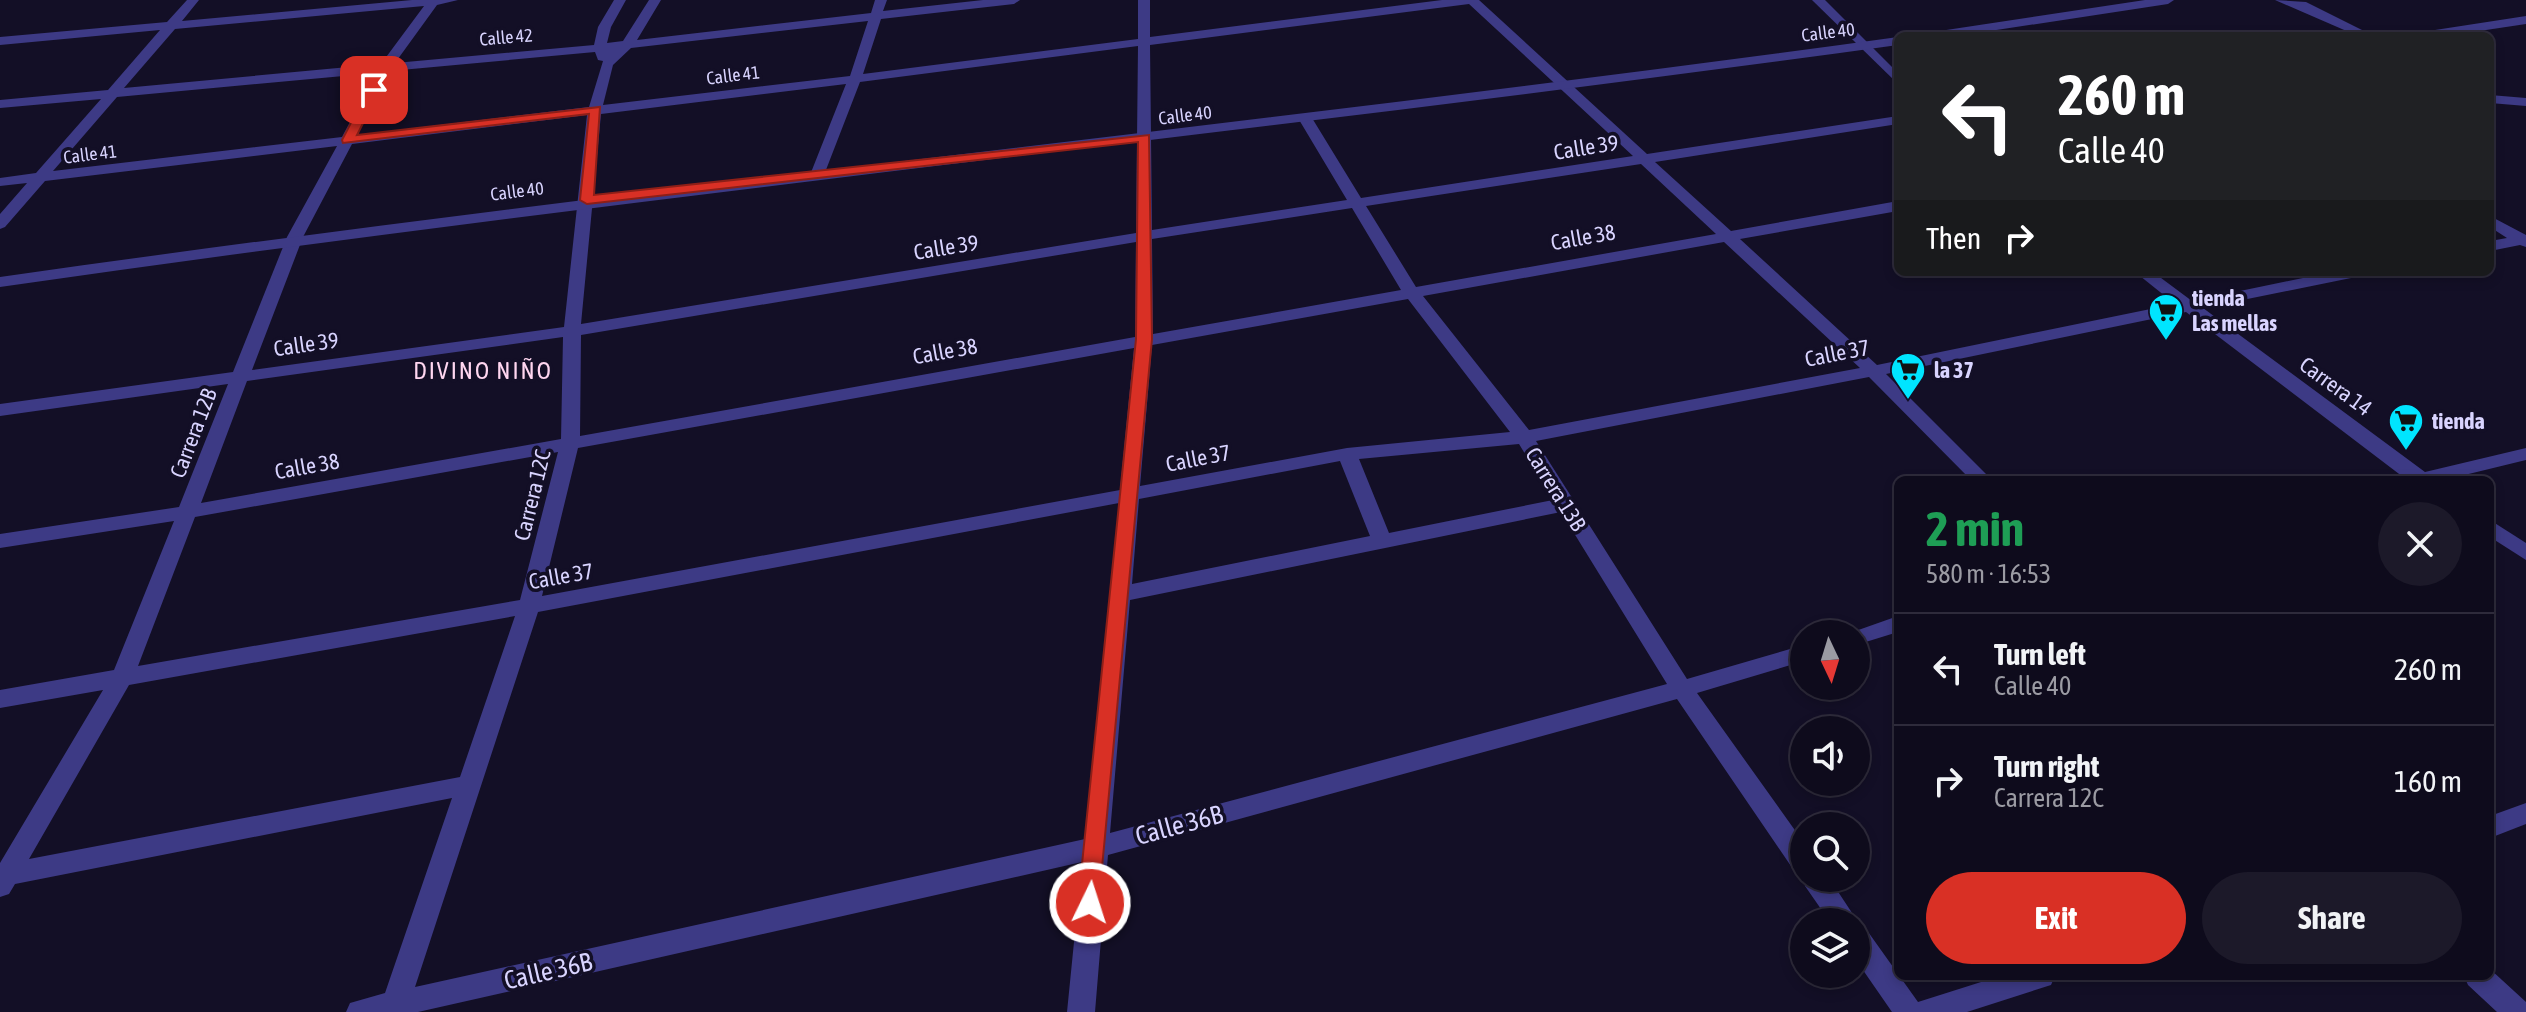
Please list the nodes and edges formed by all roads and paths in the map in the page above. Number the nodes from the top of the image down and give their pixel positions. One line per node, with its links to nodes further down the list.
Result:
1 (193, 0): 16 (street)
2 (440, 0): 16 (street); 26 (street, Carrera 12B)
3 (620, 0): 25 (street, Carrera 12C)
4 (655, 0): 22 (street)
5 (881, 0): 14 (street)
6 (1014, 0): 14 (street, Calle 42)
7 (1144, 0): 23 (street)
8 (1376, 0): 13 (street)
9 (1471, 0): 13 (street, Calle 41); 29 (street)
10 (1818, 0): 24 (street)
11 (2168, 0): 17 (street)
12 (2281, 0): 18 (street)
13 (1387, 11): 23 (street, Calle 41)
14 (874, 16): 22 (street, Calle 42); 28 (street)
15 (2526, 20): 19 (street)
16 (169, 26): 20 (street); 30 (street)
17 (1959, 32)
18 (2360, 32)
19 (2448, 32)
20 (0, 41)
21 (1894, 42): 24 (street, Calle 40)
22 (628, 44): 25 (street, Calle 42)
23 (1145, 44): 28 (street, Calle 41); 37 (street)
24 (1861, 46): 27 (street); 29 (street, Calle 40)
25 (603, 56): 26 (street, Calle 42); 34 (street, Carrera 12C)
26 (387, 65): 30 (street, Calle 42); 38 (street, Carrera 12B)
27 (1894, 76)
28 (855, 79): 34 (street, Calle 41); 40 (street)
29 (1567, 84): 35 (street, Calle 40); 39 (street)
30 (112, 92): 33 (street, Calle 42); 41 (street)
31 (2494, 99): 32 (street)
32 (2526, 102)
33 (0, 104)
34 (595, 109): 38 (street, Calle 41); 43 (street, Carrera 12C)
35 (1305, 118): 37 (street, Calle 40); 44 (street, Carrera 13B)
36 (1894, 121): 39 (street, Calle 39)
37 (1144, 138): 40 (street, Calle 40); 49 (street)
38 (348, 140): 41 (street, Calle 41); 50 (street, Carrera 12B)
39 (1648, 160): 44 (street, Calle 39); 48 (street)
40 (817, 175): 43 (street, Calle 40)
41 (42, 178): 42 (street, Calle 41); 47 (street)
42 (0, 182)
43 (587, 200): 50 (street, Calle 40); 58 (street, Carrera 12C)
44 (1358, 203): 49 (street, Calle 39); 56 (street, Carrera 13B)
45 (1894, 211): 48 (street, Calle 38)
46 (2494, 223): 51 (street)
47 (0, 224)
48 (1726, 235): 56 (street, Calle 38); 60 (street)
49 (1144, 236): 58 (street, Calle 39); 59 (street)
50 (295, 237): 55 (street, Calle 40); 61 (street, Carrera 12B)
51 (2525, 241): 52 (street)
52 (2494, 245)
53 (2148, 276): 57 (street, Carrera 14)
54 (2335, 276): 57 (street, Calle 37)
55 (0, 282)
56 (1411, 292): 59 (street, Calle 38); 63 (street, Carrera 13B)
57 (2186, 305): 60 (street, Calle 37); 68 (street, Carrera 14)
58 (572, 331): 61 (street, Calle 39); 64 (street, Carrera 12C)
59 (1144, 339): 64 (street, Calle 38); 70 (street)
60 (1873, 371): 63 (street, Calle 37); 67 (street)
61 (241, 375): 62 (street, Calle 39); 72 (street, Carrera 12B)
62 (0, 410)
63 (1524, 437): 65 (street, Calle 37); 71 (street, Carrera 13B)
64 (570, 442): 72 (street, Calle 38); 78 (street, Carrera 12C)
65 (1347, 454): 70 (street, Calle 37); 75 (street)
66 (2526, 454): 69 (street)
67 (1978, 476)
68 (2416, 476)
69 (2437, 476)
70 (1131, 495): 77 (street); 78 (street, Calle 37)
71 (1566, 504): 75 (street); 83 (street, Carrera 13B)
72 (188, 512): 74 (street, Calle 38); 82 (street, Carrera 12B)
73 (2494, 530): 76 (street)
74 (0, 541)
75 (1383, 542): 77 (street)
76 (2526, 553)
77 (1121, 594): 89 (street)
78 (529, 606): 82 (street, Calle 37); 85 (street, Carrera 12C)
79 (1894, 625): 80 (street)
80 (1870, 633)
81 (1790, 657): 83 (street, Calle 36B)
82 (123, 676): 84 (street, Calle 37); 90 (street, Carrera 12B)
83 (1682, 689): 88 (street, Carrera 13B); 89 (street, Calle 36B)
84 (0, 699)
85 (469, 785): 90 (street); 94 (street, Carrera 12C)
86 (2526, 813): 87 (street)
87 (2494, 825)
88 (1790, 844)
89 (1094, 848): 94 (street, Calle 36B); 96 (street)
90 (3, 880)
91 (1870, 958): 97 (street)
92 (2028, 980): 98 (street)
93 (2482, 980): 99 (street)
94 (394, 1009): 95 (street, Calle 36B)
95 (360, 1012)
96 (1081, 1012)
97 (1908, 1012)
98 (1926, 1012)
99 (2517, 1012)

